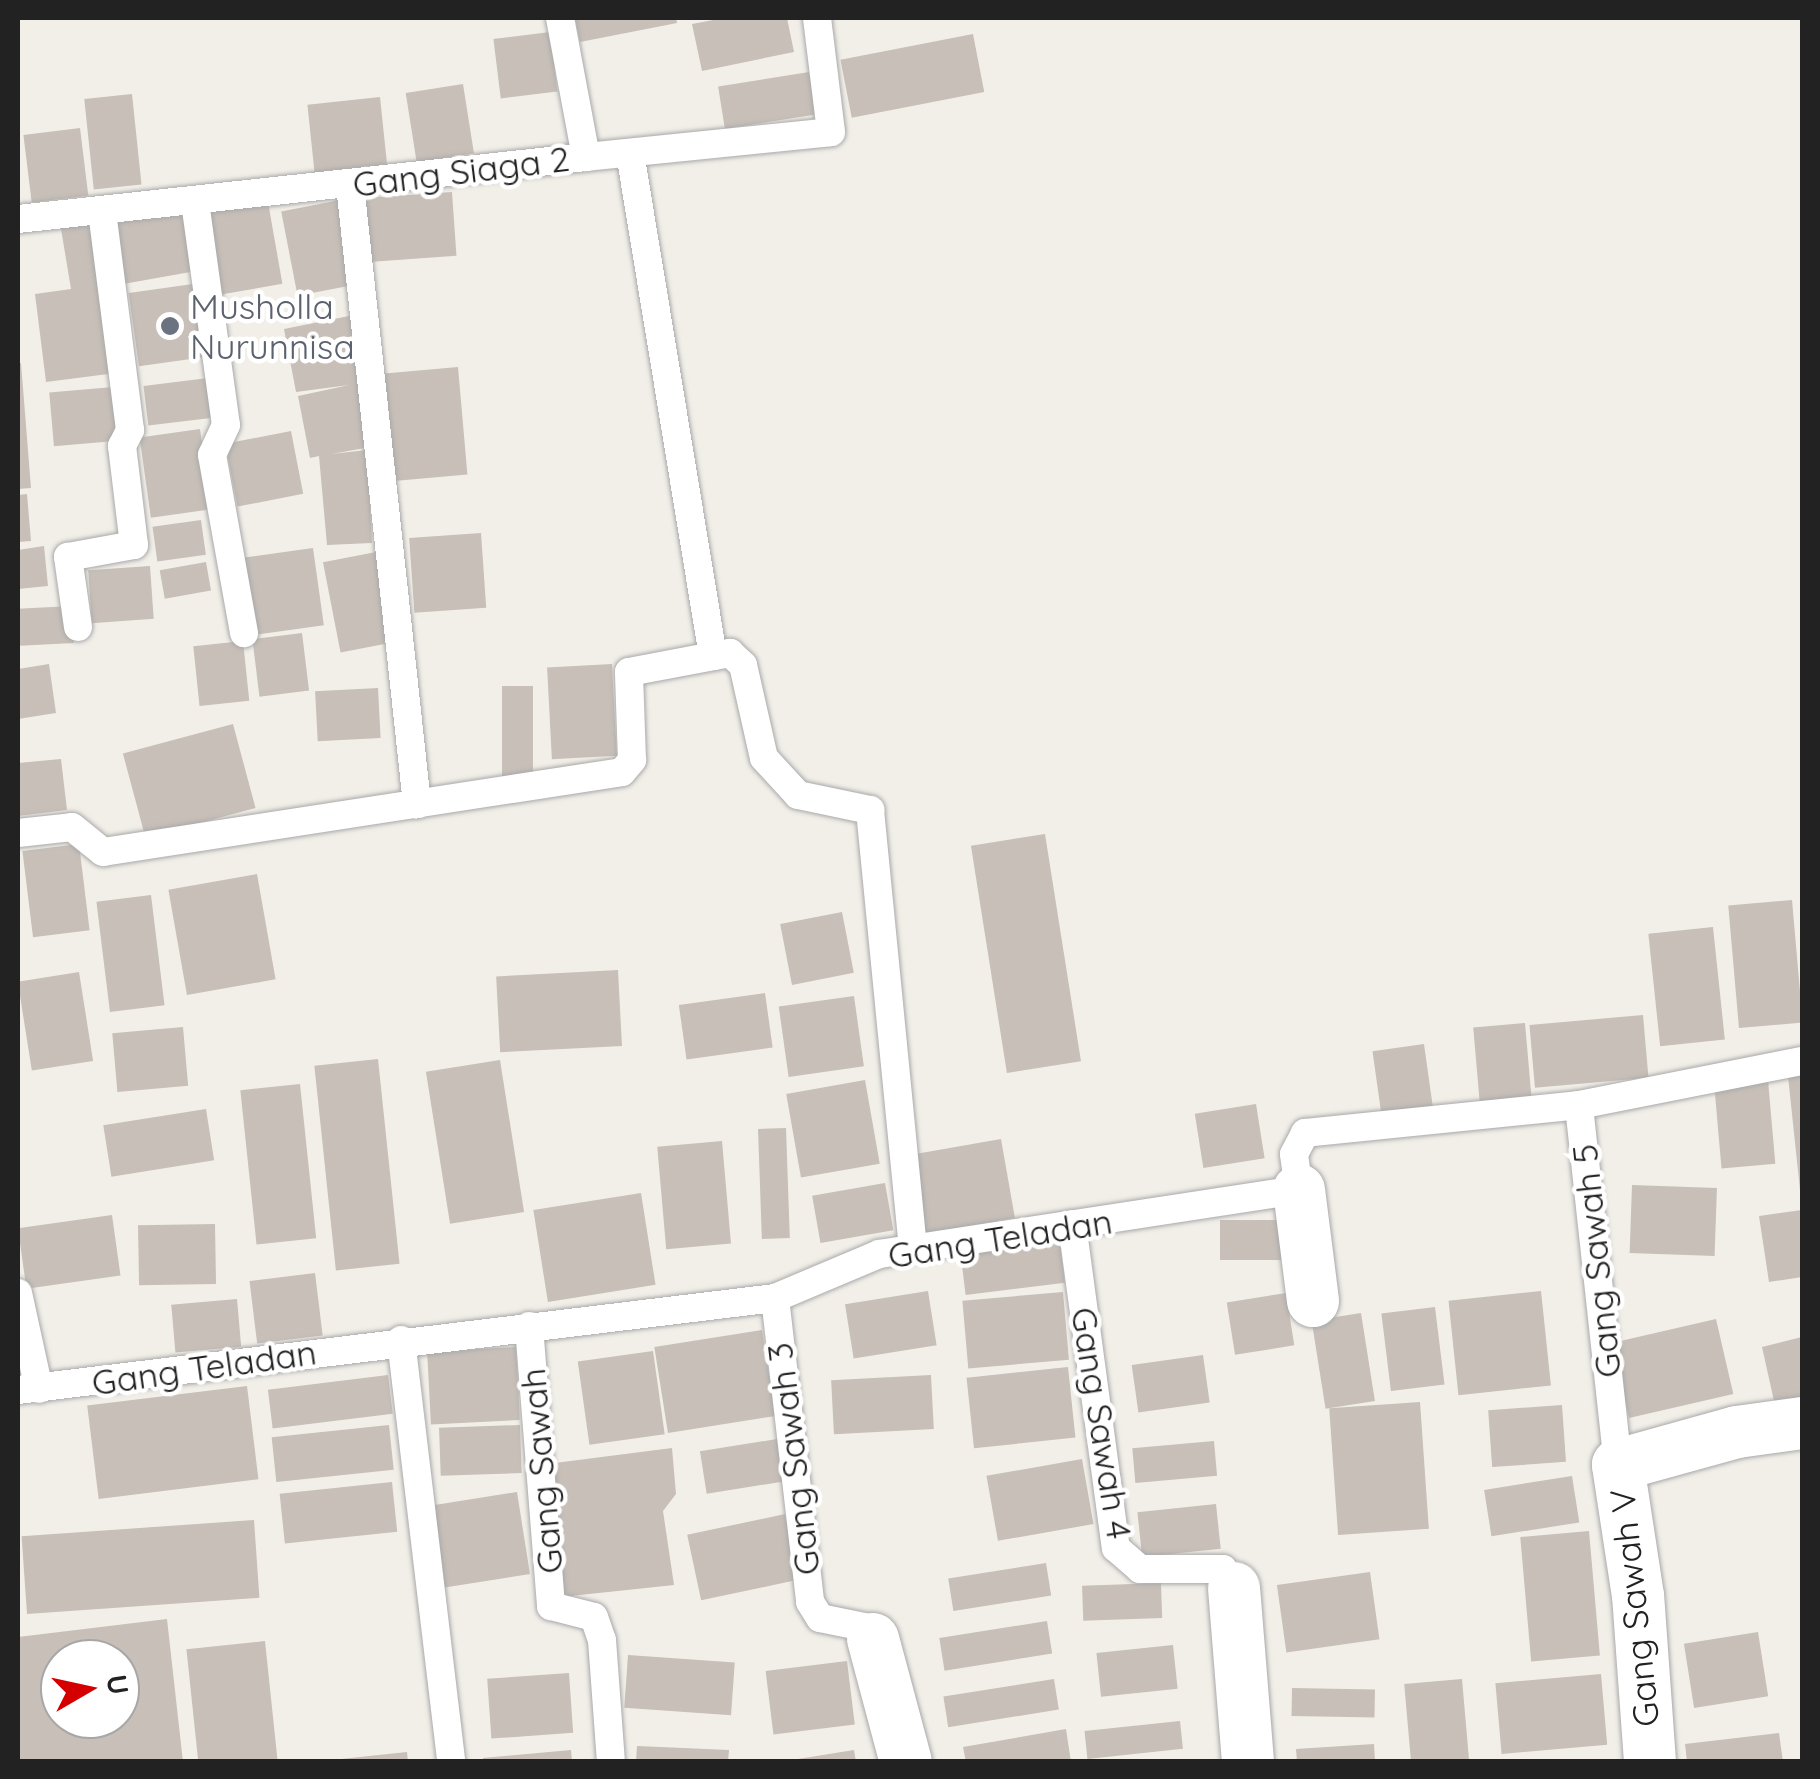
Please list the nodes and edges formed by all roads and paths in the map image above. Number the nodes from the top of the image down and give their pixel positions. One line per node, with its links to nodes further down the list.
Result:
1 (560, 18): 4 (lane, Gang Siaga 2)
2 (818, 18): 3 (lane)
3 (630, 153): 4 (lane); 11 (lane)
4 (586, 157): 5 (lane, Gang Siaga 2)
5 (350, 184): 6 (lane, Gang Siaga 2); 12 (lane)
6 (196, 202): 7 (lane, Gang Siaga 2); 10 (lane)
7 (102, 211): 8 (lane, Gang Siaga 2); 9 (lane)
8 (18, 219)
9 (78, 626)
10 (244, 634)
11 (713, 656): 12 (lane); 18 (lane)
12 (417, 804): 13 (lane)
13 (18, 833)
14 (1802, 1062): 15 (lane, Gang Sawah 5)
15 (1579, 1105): 16 (lane); 26 (lane, Gang Sawah 5)
16 (1299, 1190): 17 (lane, Gang Teladan); 21 (street)
17 (1072, 1224): 18 (lane, Gang Teladan); 27 (lane, Gang Sawah 4)
18 (914, 1248): 20 (lane, Gang Teladan)
19 (18, 1292): 24 (lane)
20 (775, 1298): 22 (lane, Gang Teladan); 28 (lane, Gang Sawah 3)
21 (1312, 1301)
22 (529, 1326): 23 (lane, Gang Teladan); 30 (lane, Gang Sawah)
23 (401, 1340): 24 (lane, Gang Teladan); 29 (lane)
24 (28, 1390)
25 (1802, 1423): 26 (street, Gang Sawah V)
26 (1618, 1465): 33 (street, Gang Sawah V)
27 (1234, 1588): 32 (street)
28 (873, 1639): 31 (street)
29 (452, 1762)
30 (611, 1762)
31 (906, 1762)
32 (1248, 1762)
33 (1650, 1762)

